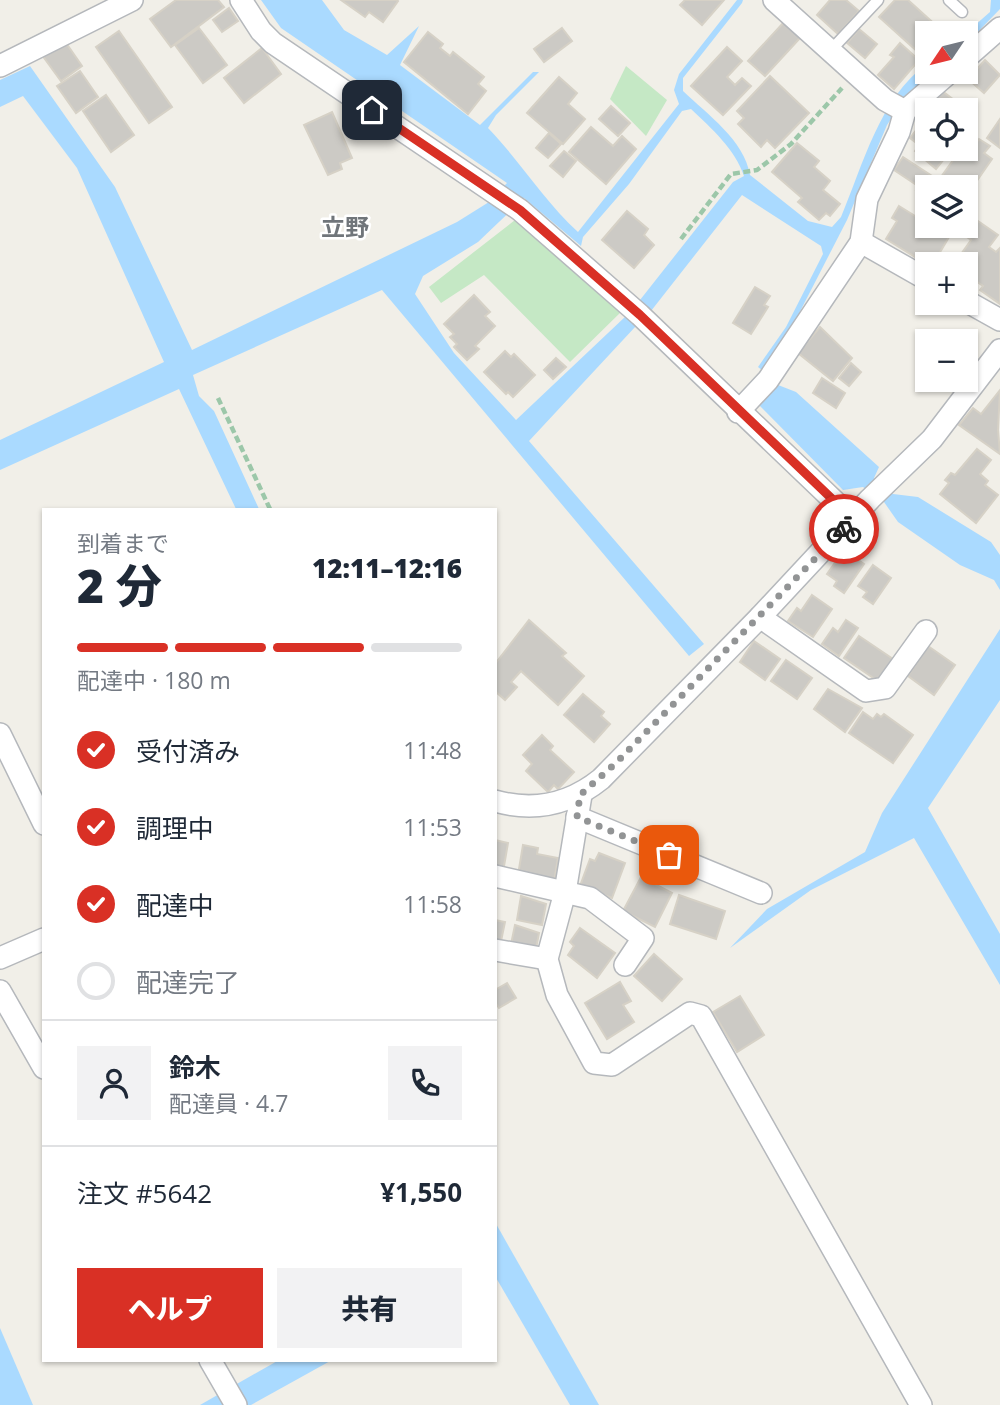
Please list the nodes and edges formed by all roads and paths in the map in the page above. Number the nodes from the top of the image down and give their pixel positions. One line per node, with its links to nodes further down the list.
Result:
1 (132, 0): 10 (street)
2 (241, 0): 21 (street)
3 (774, 0): 9 (street)
4 (878, 0): 9 (lane)
5 (949, 0): 6 (lane)
6 (962, 12)
7 (1000, 28): 8 (street)
8 (978, 47)
9 (831, 50): 11 (street)
10 (0, 66)
11 (856, 73): 13 (street); 14 (path)
12 (936, 84): 13 (street)
13 (905, 111): 15 (street)
14 (681, 239)
15 (861, 242): 16 (street); 21 (street)
16 (915, 272)
17 (978, 308): 18 (street)
18 (1000, 320)
19 (1000, 350): 23 (street)
20 (218, 398): 22 (path)
21 (738, 412): 23 (street)
22 (270, 508)
23 (853, 519): 24 (street)
24 (760, 617): 25 (street); 27 (street)
25 (926, 631)
26 (0, 734): 30 (street)
27 (580, 795): 28 (street); 29 (street)
28 (497, 802)
29 (577, 817): 32 (street); 33 (street)
30 (42, 820)
31 (497, 876): 32 (street)
32 (565, 892): 37 (street); 38 (street)
33 (761, 893)
34 (42, 940): 36 (street)
35 (497, 950): 37 (street)
36 (0, 958)
37 (547, 959): 43 (street)
38 (625, 965)
39 (0, 991): 40 (street)
40 (42, 1064)
41 (211, 1362): 42 (street)
42 (236, 1405)
43 (921, 1405)

